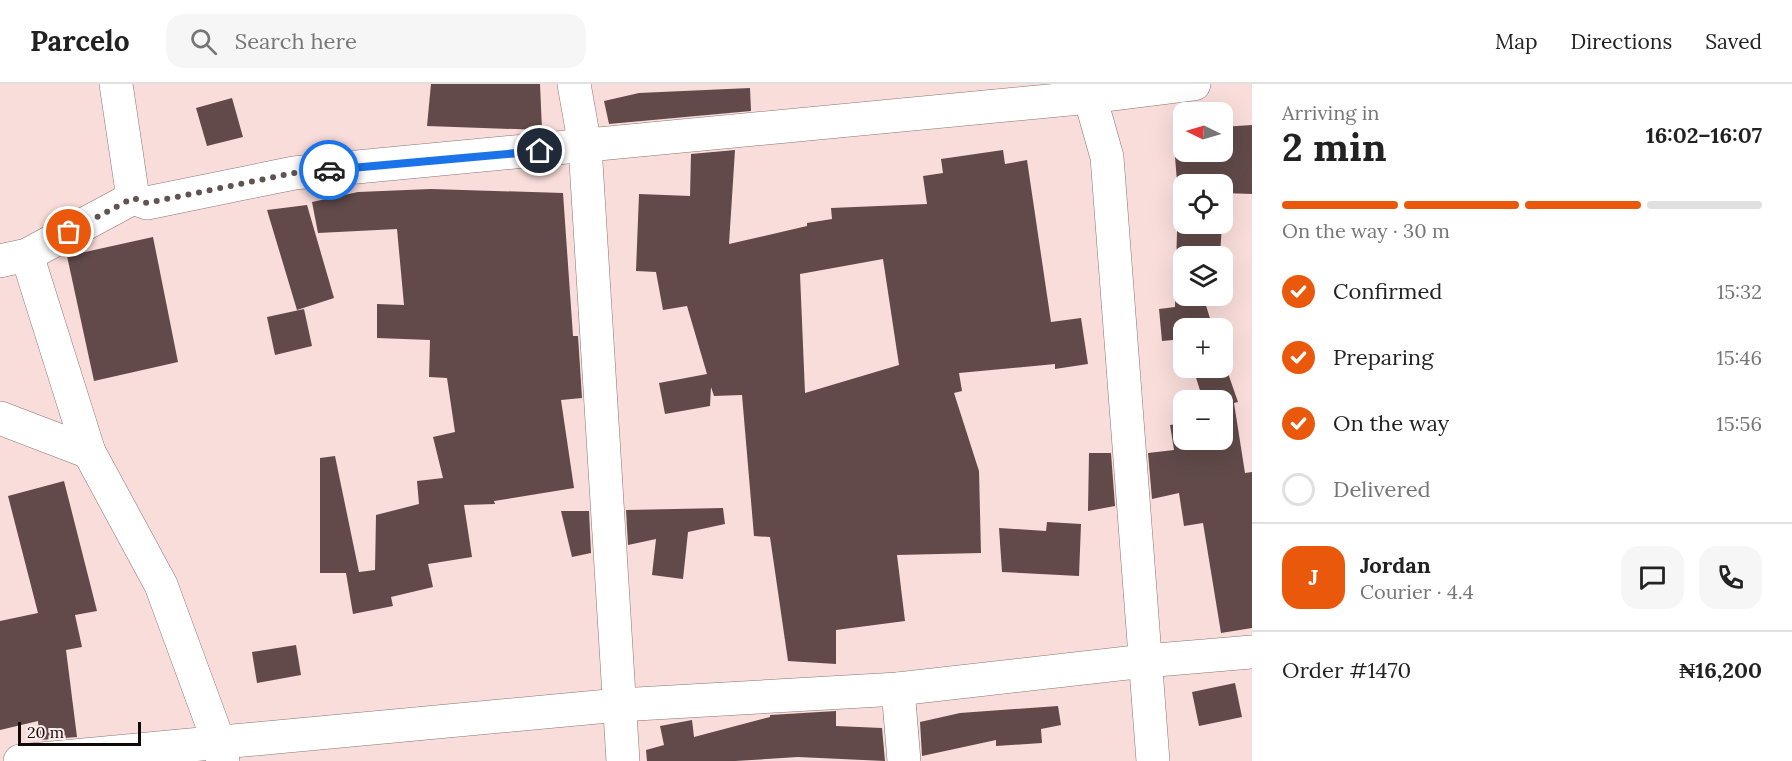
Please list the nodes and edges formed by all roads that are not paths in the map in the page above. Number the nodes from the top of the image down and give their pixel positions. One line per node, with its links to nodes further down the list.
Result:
1 (116, 84): 6 (street)
2 (574, 84): 5 (street)
3 (1194, 84): 4 (street)
4 (1090, 97): 5 (street); 11 (street)
5 (585, 146): 6 (street); 13 (street)
6 (133, 198): 7 (street)
7 (14, 258): 9 (street)
8 (0, 418): 9 (street)
9 (89, 452): 14 (street)
10 (1252, 652): 11 (street)
11 (1145, 661): 12 (street); 18 (street)
12 (897, 689): 13 (street); 17 (street)
13 (619, 705): 14 (street); 16 (street)
14 (221, 752): 15 (street)
15 (20, 761)
16 (624, 761)
17 (904, 761)
18 (1153, 761)

